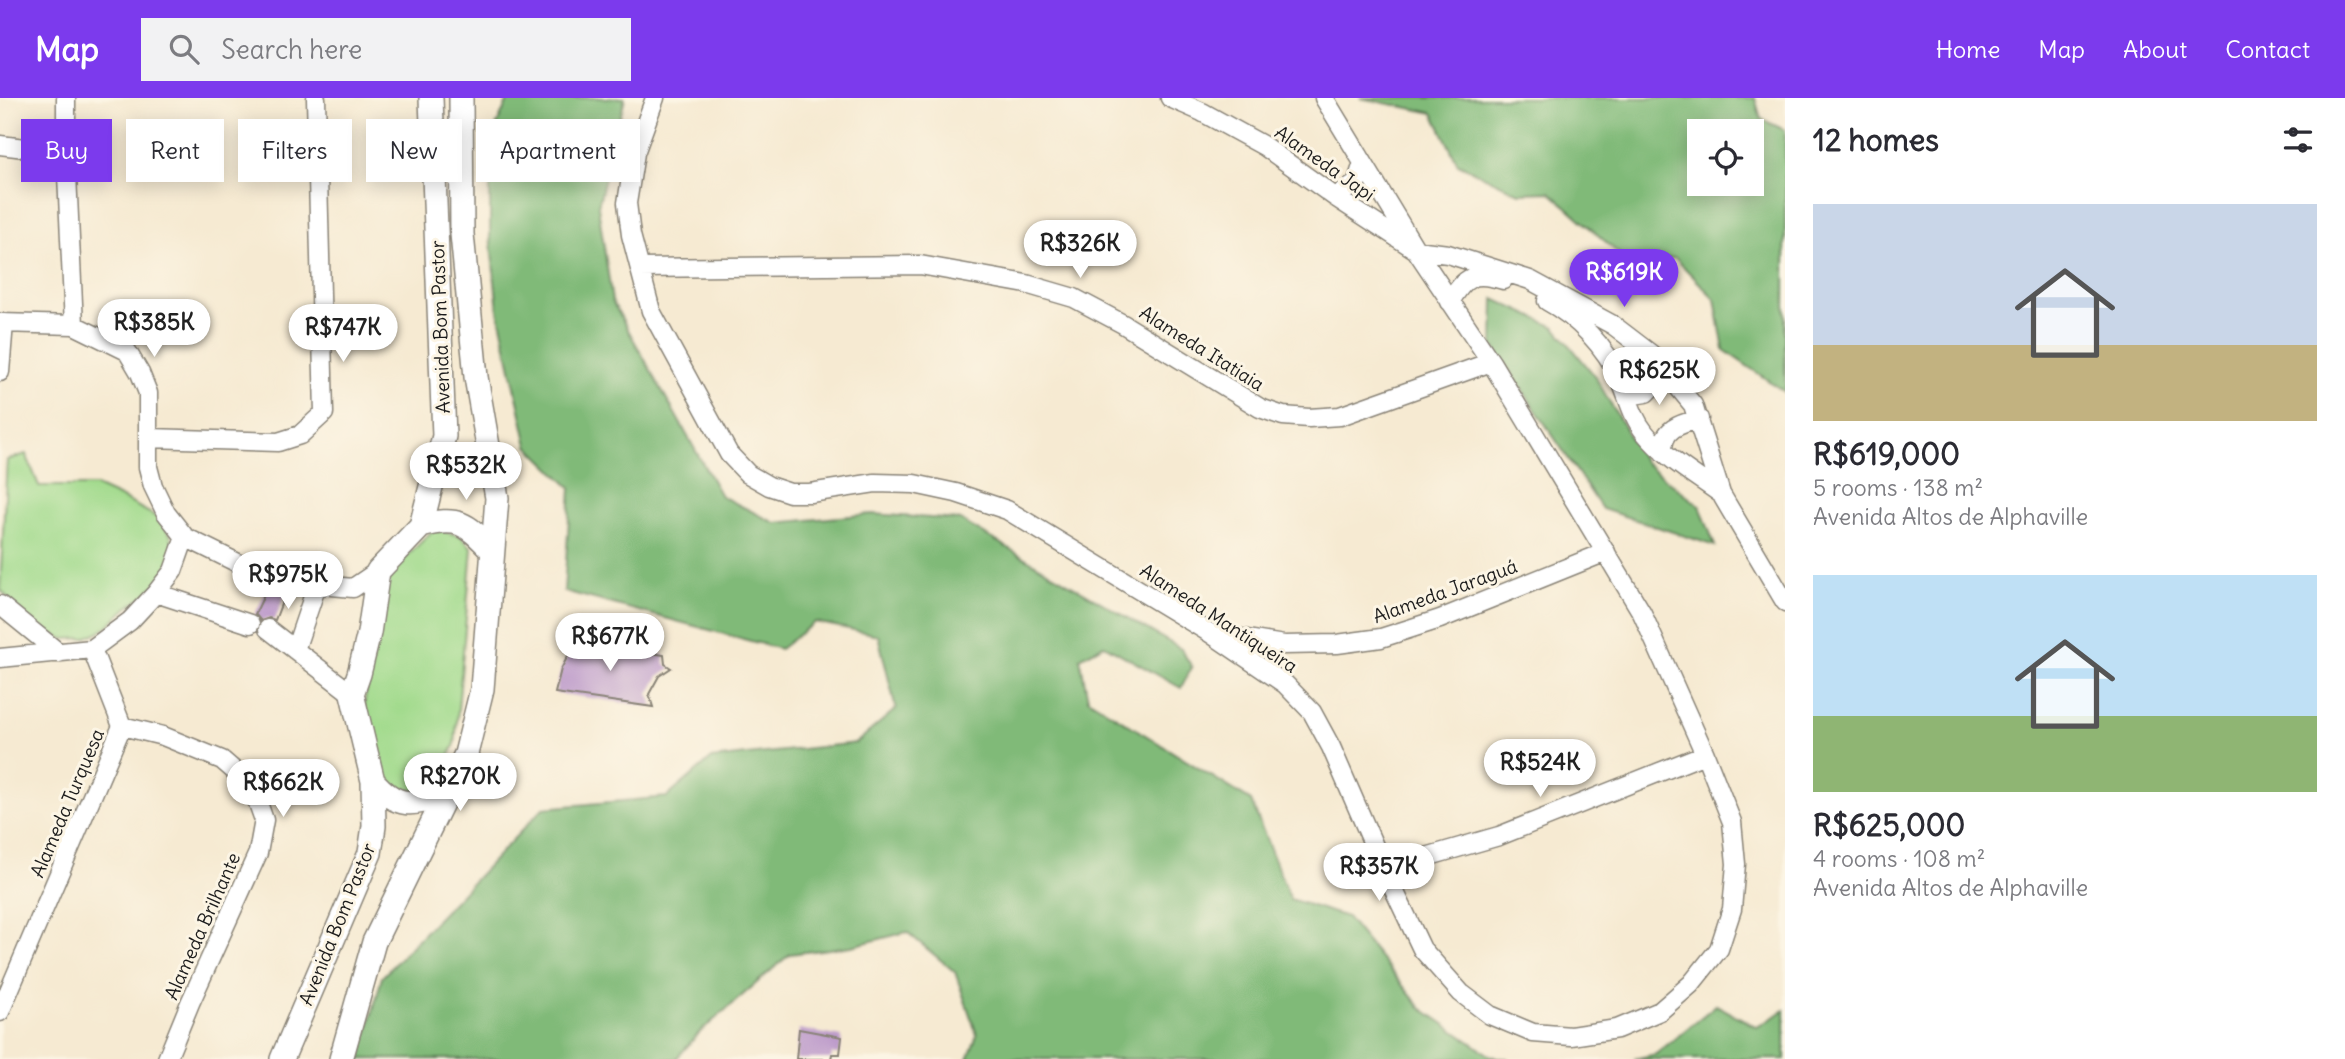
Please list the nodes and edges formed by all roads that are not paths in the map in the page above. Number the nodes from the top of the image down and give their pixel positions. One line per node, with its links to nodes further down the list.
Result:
1 (66, 98): 8 (street)
2 (317, 98): 24 (street)
3 (431, 98): 27 (street, Avenida Bom Pastor)
4 (461, 98): 29 (street, Avenida Bom Pastor)
5 (655, 98): 15 (street, Alameda Mantiqueira)
6 (1170, 98): 13 (street, Alameda Japi)
7 (1324, 98): 11 (street, Alameda Mantiqueira)
8 (66, 119)
9 (0, 145): 10 (street)
10 (21, 148)
11 (1363, 163): 13 (street); 14 (street, Alameda Mantiqueira)
12 (67, 182): 18 (street)
13 (1335, 197): 14 (street, Alameda Japi)
14 (1416, 250): 16 (street, Alameda Mantiqueira); 21 (street)
15 (640, 268): 19 (street, Alameda Itatiaia); 38 (street, Alameda Mantiqueira)
16 (1450, 302): 19 (street, Alameda Mantiqueira); 22 (street)
17 (2, 323): 18 (street); 20 (street)
18 (74, 326): 24 (street)
19 (1491, 362): 30 (street, Alameda Mantiqueira)
20 (0, 372)
21 (1666, 372): 22 (street); 23 (street)
22 (1628, 396): 25 (street)
23 (1699, 419): 25 (street); 26 (street)
24 (149, 438): 28 (street)
25 (1663, 452): 26 (street)
26 (1721, 494): 36 (street)
27 (421, 526): 29 (street); 32 (street, Avenida Bom Pastor)
28 (184, 535): 31 (street); 35 (street)
29 (491, 549): 47 (street, Avenida Bom Pastor)
30 (1605, 552): 38 (street, Alameda Jaraguá); 45 (street, Alameda Mantiqueira)
31 (248, 568)
32 (378, 571): 34 (street); 43 (street)
33 (289, 582): 34 (street)
34 (317, 585): 40 (street)
35 (156, 593): 39 (street); 40 (street)
36 (1785, 603)
37 (0, 606): 41 (street)
38 (1210, 634): 48 (street, Alameda Mantiqueira)
39 (92, 649): 41 (street); 44 (street)
40 (295, 650): 43 (street)
41 (59, 653): 42 (street)
42 (0, 658)
43 (352, 694): 46 (street, Avenida Bom Pastor)
44 (122, 726): 49 (street, Alameda Turquesa); 50 (street, Alameda Brilhante)
45 (1705, 754): 48 (street); 48 (street, Alameda Mantiqueira)
46 (373, 781): 47 (street); 51 (street, Avenida Bom Pastor)
47 (445, 794): 52 (street, Avenida Bom Pastor)
48 (1384, 869)
49 (0, 1012)
50 (167, 1059)
51 (282, 1059)
52 (341, 1059)

